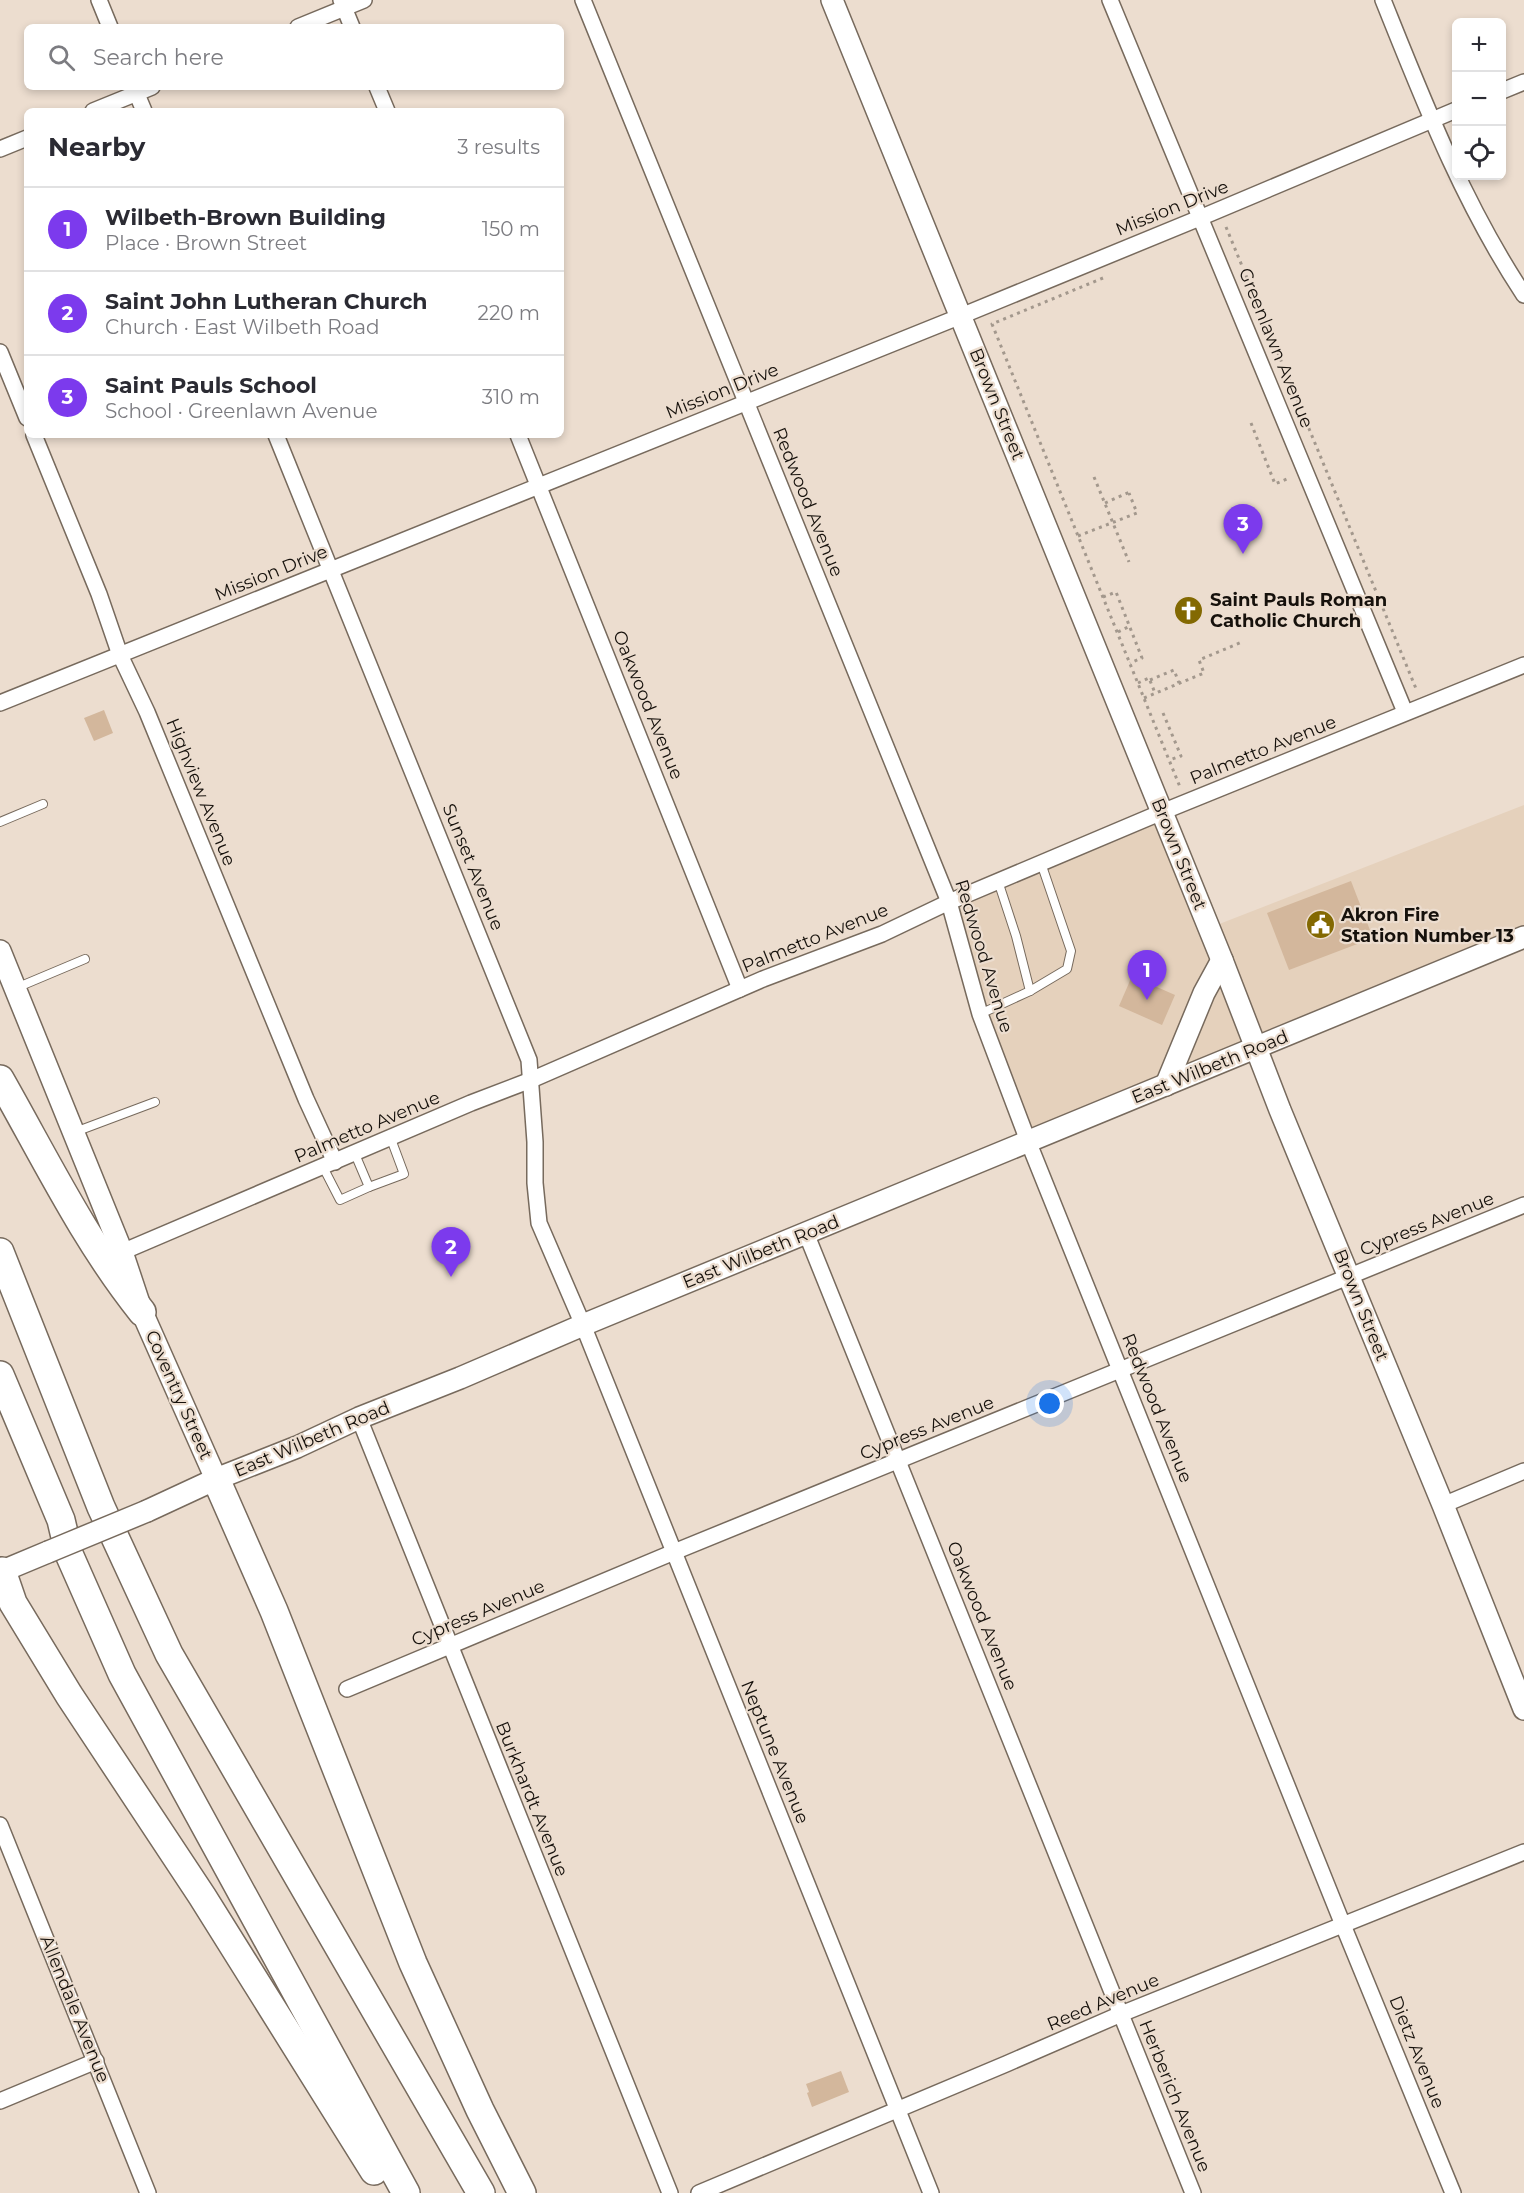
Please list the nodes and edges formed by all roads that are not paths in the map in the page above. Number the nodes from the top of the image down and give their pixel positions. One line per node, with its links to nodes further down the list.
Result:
1 (99, 0): 8 (street)
2 (364, 0): 7 (street)
3 (583, 0): 26 (street, Redwood Avenue)
4 (832, 0): 24 (main road, Brown Street)
5 (1110, 0): 22 (street, Greenlawn Avenue)
6 (1383, 0): 19 (street)
7 (343, 4): 9 (street); 10 (street)
8 (109, 24)
9 (304, 24)
10 (351, 24)
11 (1524, 82): 14 (street)
12 (136, 90): 15 (street); 16 (street)
13 (378, 90): 17 (street)
14 (1506, 90)
15 (99, 108)
16 (143, 108)
17 (386, 108)
18 (1452, 112): 19 (street, Mission Drive)
19 (1431, 120): 22 (street, Mission Drive); 23 (street)
20 (24, 139): 21 (street)
21 (0, 149)
22 (1202, 217): 24 (street, Mission Drive); 36 (street, Greenlawn Avenue)
23 (1524, 295)
24 (961, 316): 26 (street, Mission Drive); 38 (main road, Brown Street)
25 (0, 352): 27 (street)
26 (747, 402): 31 (street, Mission Drive); 42 (street, Redwood Avenue)
27 (24, 411)
28 (35, 438): 33 (street, Highview Avenue)
29 (277, 438): 32 (street, Sunset Avenue)
30 (519, 438): 31 (street, Oakwood Avenue)
31 (539, 486): 32 (street, Mission Drive); 48 (street, Oakwood Avenue)
32 (332, 570): 33 (street, Mission Drive); 53 (street, Sunset Avenue)
33 (120, 655): 35 (street, Mission Drive); 60 (street, Highview Avenue)
34 (1524, 665): 36 (street, Palmetto Avenue)
35 (0, 703)
36 (1405, 712): 38 (street, Palmetto Avenue)
37 (43, 804): 39 (lane)
38 (1162, 812): 40 (street, Palmetto Avenue); 46 (main road, Brown Street)
39 (0, 822)
40 (1041, 863): 41 (street, Palmetto Avenue); 49 (lane)
41 (999, 881): 42 (street, Palmetto Avenue); 49 (lane)
42 (949, 902): 48 (street, Palmetto Avenue); 50 (street, Redwood Avenue)
43 (1524, 937): 51 (main road, East Wilbeth Road)
44 (0, 951): 47 (main road, Coventry Street)
45 (85, 959): 47 (lane)
46 (1222, 960): 51 (main road, Brown Street); 54 (main road)
47 (15, 988): 56 (main road, Coventry Street)
48 (740, 989): 53 (street, Palmetto Avenue)
49 (1030, 991): 50 (lane)
50 (980, 1014): 58 (street, Redwood Avenue)
51 (1257, 1048): 54 (main road, East Wilbeth Road); 66 (main road, Brown Street)
52 (0, 1079): 67 (highway)
53 (531, 1080): 57 (street, Palmetto Avenue); 68 (street, Sunset Avenue)
54 (1166, 1085): 58 (main road, East Wilbeth Road)
55 (155, 1102): 56 (lane)
56 (74, 1132): 65 (main road, Coventry Street)
57 (391, 1139): 59 (street, Palmetto Avenue); 61 (lane)
58 (1028, 1141): 63 (main road, East Wilbeth Road); 69 (street, Redwood Avenue)
59 (354, 1154): 60 (street, Palmetto Avenue); 61 (lane)
60 (329, 1164): 61 (lane); 65 (street, Palmetto Avenue)
61 (369, 1187)
62 (1524, 1205): 66 (street, Cypress Avenue)
63 (806, 1233): 68 (main road, East Wilbeth Road); 72 (street, Oakwood Avenue)
64 (0, 1252): 91 (highway)
65 (122, 1252): 67 (main road, Coventry Street)
66 (1349, 1276): 69 (street, Cypress Avenue); 75 (main road, Brown Street)
67 (142, 1312): 74 (main road, Coventry Street)
68 (583, 1325): 71 (main road, East Wilbeth Road); 76 (street, Neptune Avenue)
69 (1121, 1370): 72 (street, Cypress Avenue); 83 (street, Redwood Avenue)
70 (0, 1375): 90 (highway)
71 (359, 1418): 74 (main road, East Wilbeth Road); 78 (street, Burkhardt Avenue)
72 (898, 1462): 76 (street, Cypress Avenue); 84 (street, Oakwood Avenue)
73 (1524, 1470): 75 (street)
74 (216, 1479): 77 (main road, East Wilbeth Road, bridge); 92 (highway)
75 (1443, 1505): 80 (main road, Brown Street)
76 (674, 1552): 78 (street, Cypress Avenue); 87 (street, Neptune Avenue)
77 (1, 1570): 89 (highway)
78 (452, 1646): 79 (street, Cypress Avenue); 93 (street, Burkhardt Avenue)
79 (346, 1689)
80 (1524, 1709)
81 (0, 1825): 85 (street, Allendale Avenue)
82 (1524, 1852): 83 (street, Reed Avenue)
83 (1343, 1925): 84 (street, Reed Avenue); 97 (street, Dietz Avenue)
84 (1121, 2014): 87 (street, Reed Avenue); 96 (street, Herberich Avenue)
85 (96, 2061): 86 (street); 88 (street, Allendale Avenue)
86 (0, 2102)
87 (897, 2110): 94 (street, Reed Avenue); 95 (street, Neptune Avenue)
88 (148, 2193)
89 (388, 2193)
90 (406, 2193)
91 (481, 2193)
92 (522, 2193)
93 (670, 2193)
94 (699, 2193)
95 (931, 2193)
96 (1193, 2193)
97 (1453, 2193)

